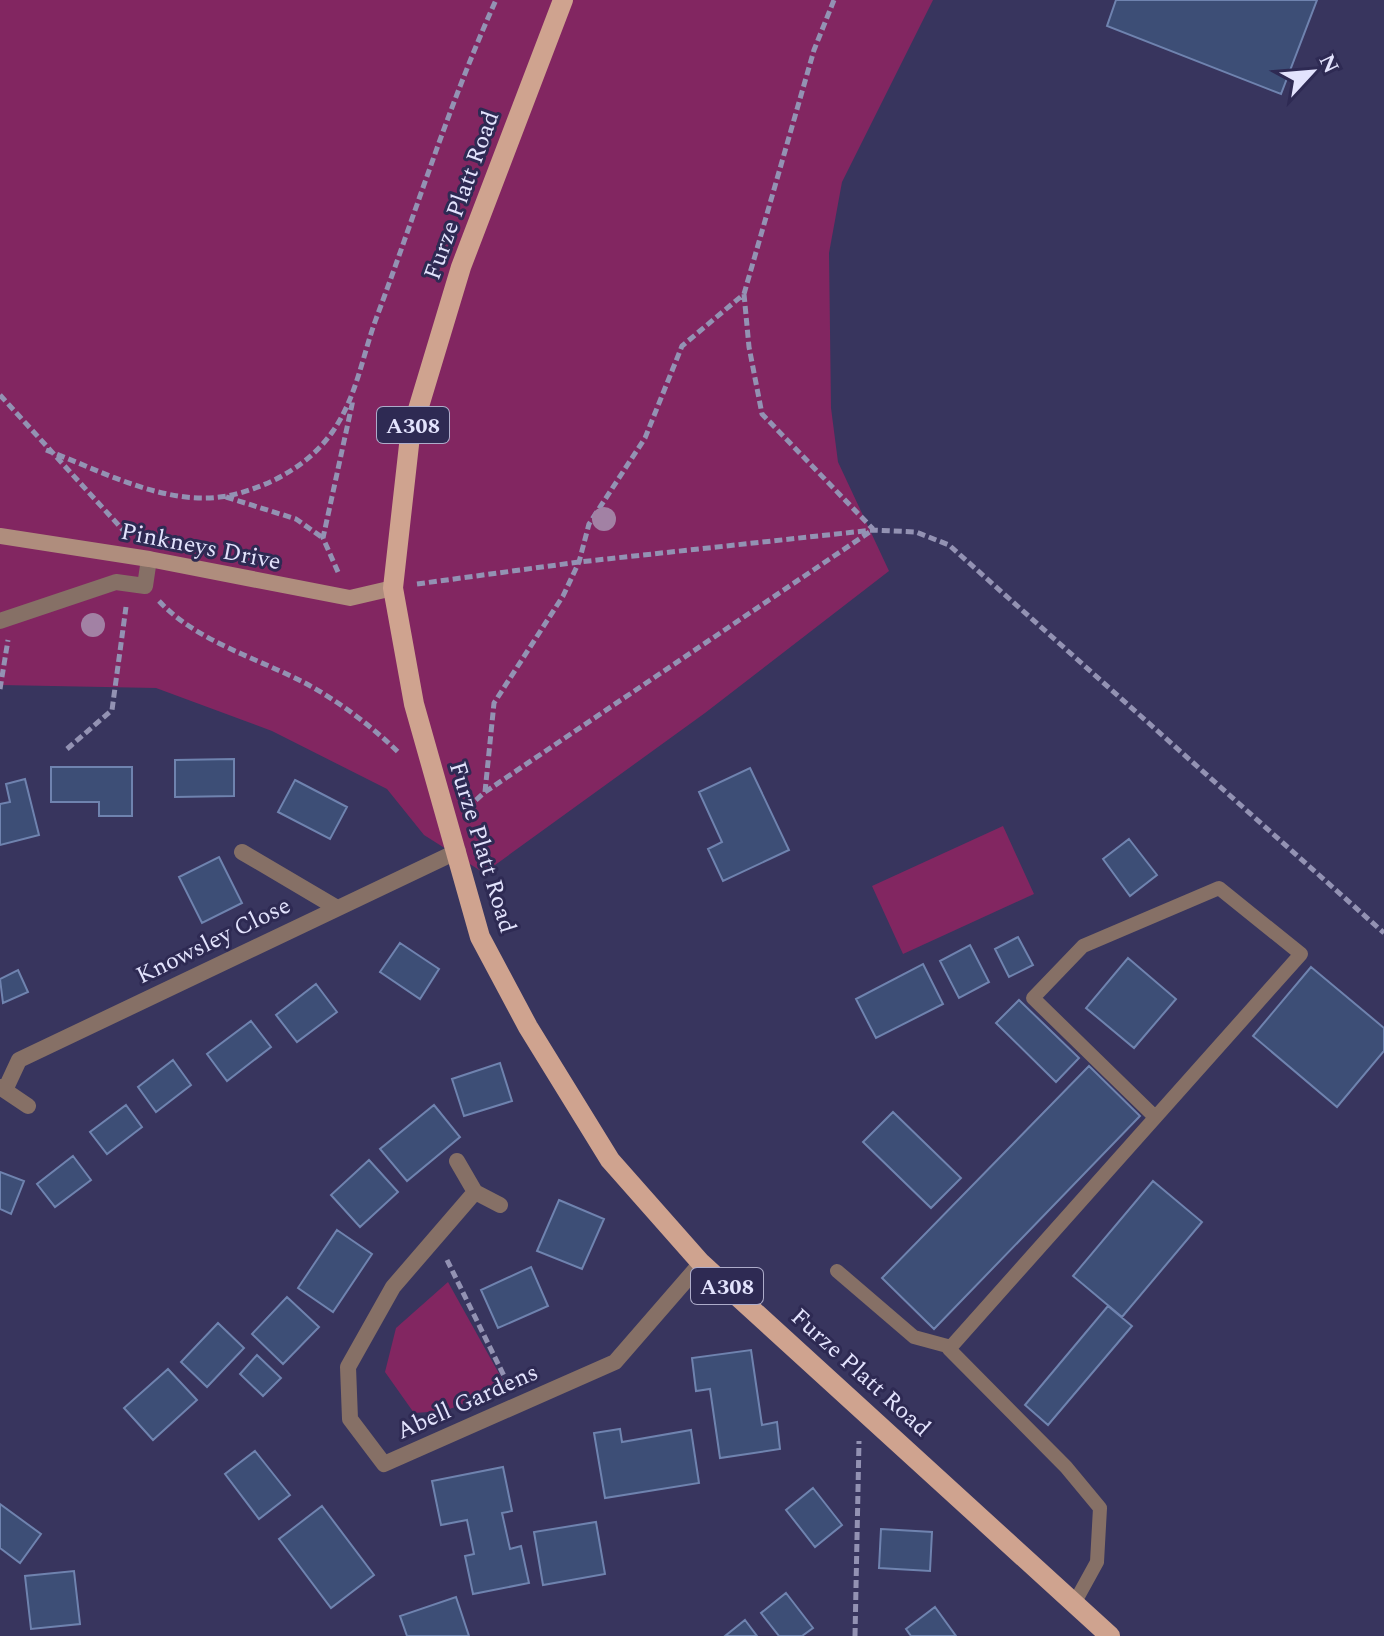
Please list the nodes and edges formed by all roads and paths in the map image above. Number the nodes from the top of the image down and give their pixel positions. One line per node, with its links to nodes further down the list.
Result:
1 (496, 0): 5 (path)
2 (563, 0): 15 (main road, Furze Platt Road / A308)
3 (834, 0): 4 (path)
4 (744, 294): 9 (path); 13 (path)
5 (354, 394): 8 (path); 11 (path)
6 (0, 395): 7 (path)
7 (46, 450): 8 (path); 12 (path)
8 (225, 496): 11 (path)
9 (873, 530): 13 (path); 21 (path); 26 (path)
10 (0, 536): 12 (street, Pinkneys Drive)
11 (323, 538): 16 (path)
12 (149, 559): 14 (street); 16 (street, Pinkneys Drive)
13 (579, 562): 15 (path); 21 (path)
14 (137, 586): 17 (street); 19 (path); 20 (path)
15 (393, 588): 16 (street, Pinkneys Drive); 22 (main road, Furze Platt Road / A308)
16 (350, 598)
17 (6, 620): 18 (path)
18 (0, 689)
19 (67, 749)
20 (404, 761)
21 (485, 792): 22 (path)
22 (448, 824): 23 (main road, Furze Platt Road / A308)
23 (458, 851): 25 (street, Knowsley Close); 34 (main road, Furze Platt Road / A308)
24 (242, 852): 25 (street)
25 (337, 908): 27 (street, Knowsley Close)
26 (1384, 933)
27 (3, 1088): 28 (street, Knowsley Close)
28 (28, 1106)
29 (1155, 1117): 29 (lane); 36 (lane)
30 (457, 1161): 31 (street)
31 (475, 1192): 32 (street); 33 (street, Abell Gardens)
32 (500, 1205)
33 (435, 1238): 37 (path); 37 (street, Abell Gardens)
34 (701, 1263): 37 (street, Abell Gardens); 38 (main road, Furze Platt Road / A308)
35 (837, 1271): 36 (lane)
36 (951, 1347): 39 (lane)
37 (518, 1405)
38 (860, 1406): 39 (main road, Furze Platt Road / A308); 40 (path)
39 (1075, 1602): 41 (main road, Furze Platt Road / A308)
40 (855, 1636)
41 (1110, 1636)

